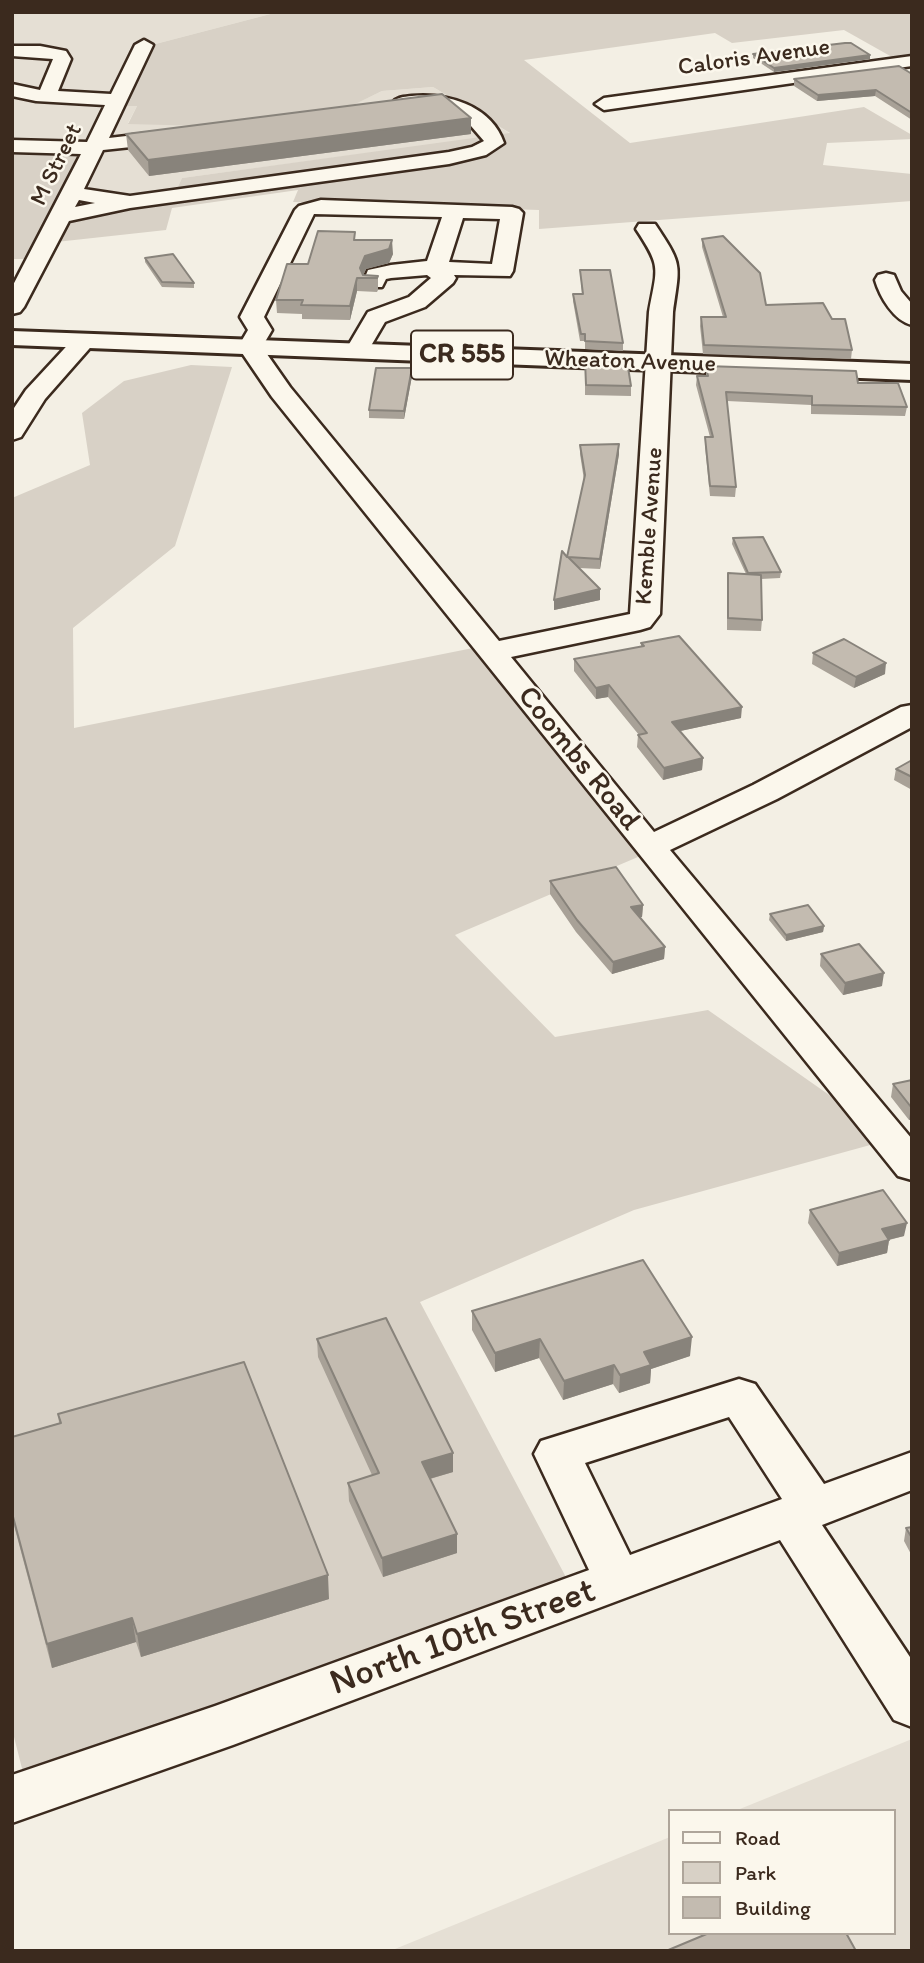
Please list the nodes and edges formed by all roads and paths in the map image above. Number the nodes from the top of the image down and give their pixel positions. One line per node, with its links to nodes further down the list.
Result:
1 (144, 45): 6 (street, M Street)
2 (12, 51): 5 (street)
3 (912, 61): 7 (street, Caloris Avenue)
4 (12, 90): 5 (street)
5 (47, 95): 6 (street)
6 (117, 100): 11 (street, M Street)
7 (604, 104)
8 (381, 108): 13 (street)
9 (202, 134): 11 (street)
10 (12, 146): 11 (street)
11 (95, 146): 12 (street, M Street)
12 (72, 193): 13 (street); 15 (street, M Street)
13 (130, 202): 15 (street)
14 (455, 211): 17 (street); 17 (street); 25 (street)
15 (61, 216): 18 (street, M Street)
16 (647, 229): 27 (street)
17 (435, 270): 20 (street); 20 (street)
18 (21, 278): 21 (street, M Street)
19 (886, 279): 22 (street)
20 (374, 298): 26 (street)
21 (12, 307)
22 (912, 318)
23 (12, 338): 24 (main road, Wheaton Avenue / CR 555)
24 (84, 341): 25 (main road, Wheaton Avenue / CR 555); 29 (street)
25 (250, 347): 26 (main road, Wheaton Avenue / CR 555); 30 (street, Coombs Road)
26 (357, 351): 27 (main road, Wheaton Avenue / CR 555)
27 (661, 363): 28 (main road, Wheaton Avenue / CR 555); 30 (street, Kemble Avenue)
28 (912, 372)
29 (12, 432)
30 (491, 652): 32 (street, Coombs Road)
31 (912, 714): 32 (street)
32 (649, 847): 33 (street, Coombs Road)
33 (912, 1166)
34 (912, 1471): 35 (street, North 10th Street)
35 (803, 1513): 36 (street, North 10th Street); 36 (street); 37 (street)
36 (619, 1581): 38 (street, North 10th Street)
37 (912, 1704)
38 (12, 1799)

